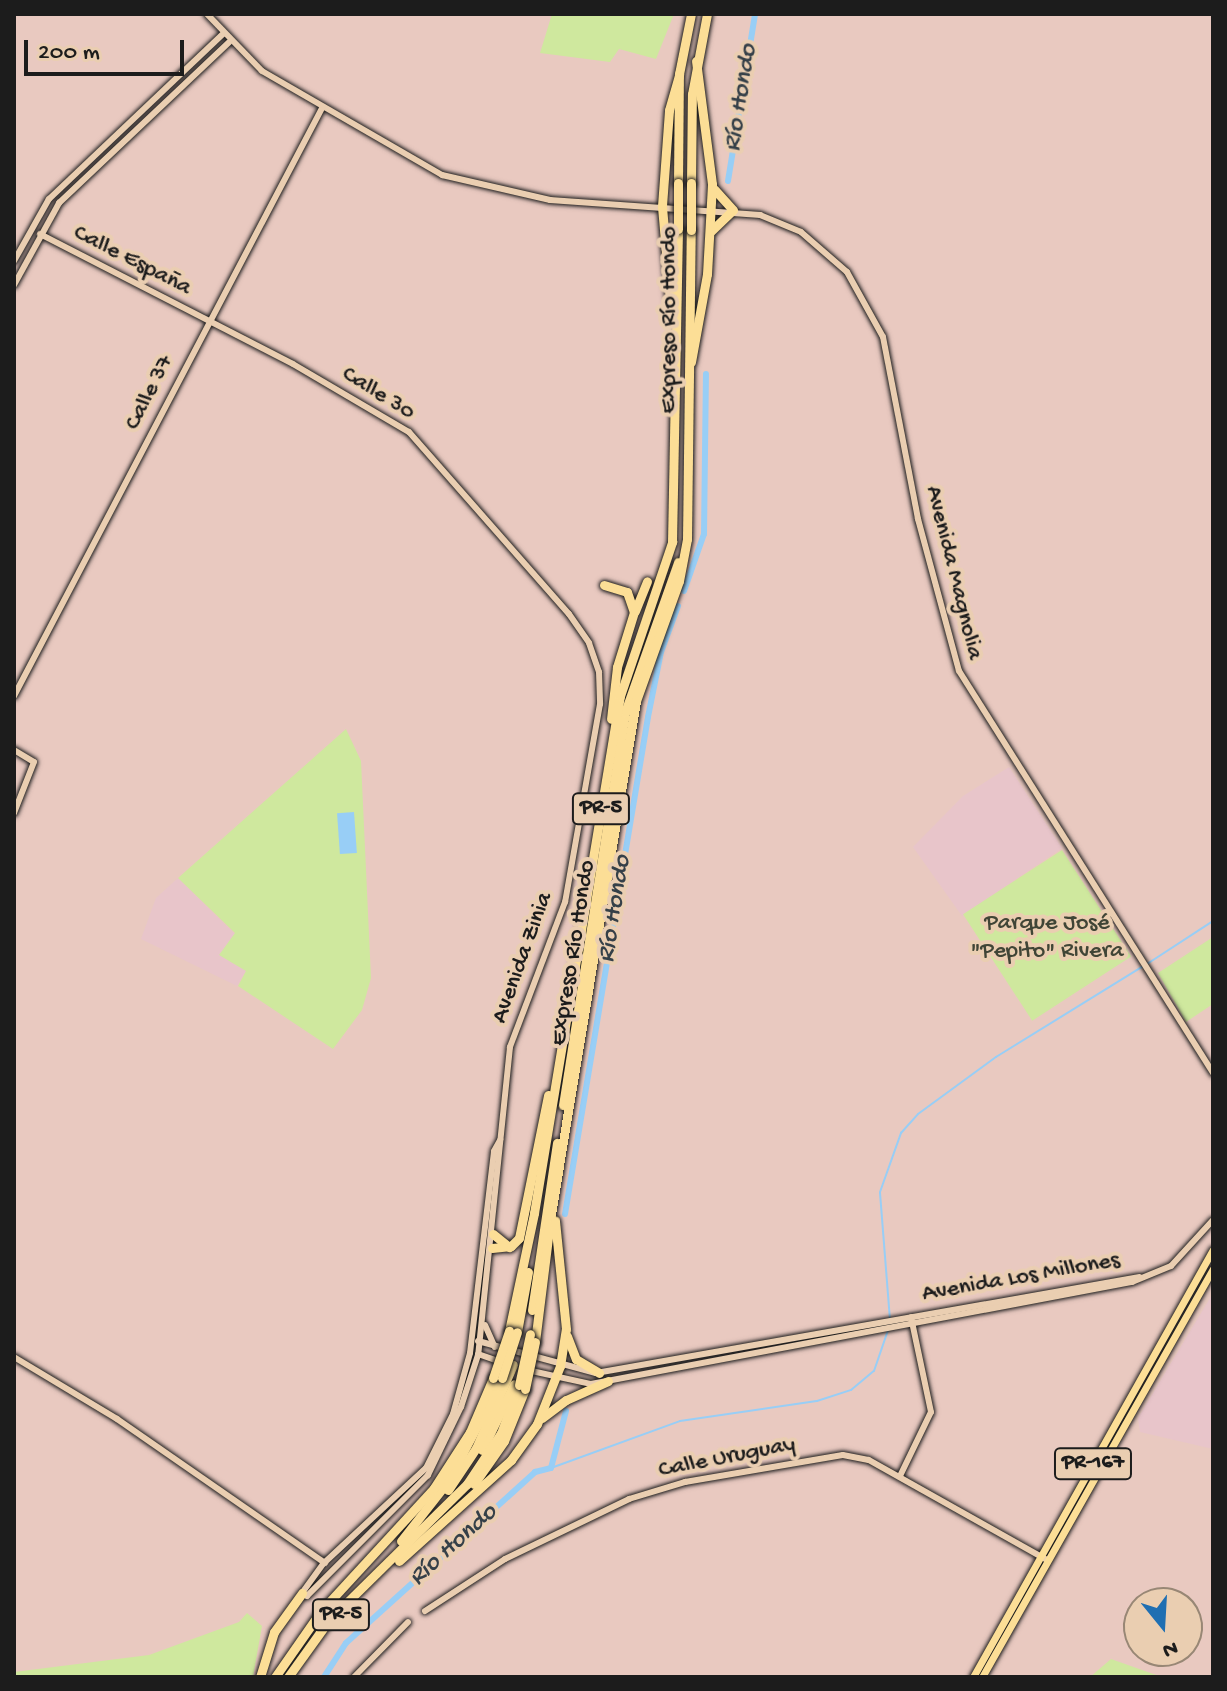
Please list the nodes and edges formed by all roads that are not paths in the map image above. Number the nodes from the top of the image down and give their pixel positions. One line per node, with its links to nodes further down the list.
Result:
1 (207, 14): 4 (street, Avenida Magnolia)
2 (691, 14): 7 (highway, Expreso Río Hondo)
3 (707, 14): 6 (highway, Expreso Río Hondo / PR-5)
4 (223, 34): 5 (street, Avenida Magnolia); 15 (street)
5 (229, 42): 8 (street, Avenida Magnolia); 13 (street)
6 (696, 61): 9 (highway); 19 (highway, Expreso Río Hondo / PR-5, bridge)
7 (679, 74): 10 (highway); 18 (highway, Expreso Río Hondo, bridge)
8 (322, 108): 10 (street, Avenida Magnolia); 17 (street, Calle 37)
9 (712, 184): 11 (highway); 12 (highway)
10 (662, 206): 11 (street, Avenida Magnolia); 18 (highway)
11 (710, 208): 12 (street, Avenida Magnolia); 14 (highway)
12 (733, 210): 14 (highway); 31 (street, Avenida Magnolia)
13 (40, 234): 16 (street); 17 (street, Calle España)
14 (710, 234): 19 (highway)
15 (14, 261)
16 (14, 285)
17 (208, 320): 20 (street, Calle 30); 26 (street, Calle 37)
18 (677, 336): 21 (highway, Expreso Río Hondo)
19 (690, 365): 21 (highway, Expreso Río Hondo / PR-5)
20 (529, 573): 33 (street, Avenida Zinia)
21 (671, 576): 24 (highway, Expreso Río Hondo / PR-5); 24 (highway, Expreso Río Hondo / PR-5)
22 (647, 581): 25 (highway)
23 (604, 585): 25 (highway)
24 (661, 604): 27 (highway, Expreso Río Hondo / PR-5); 32 (highway, Expreso Río Hondo / PR-5); 43 (highway); 44 (highway)
25 (634, 612): 27 (highway)
26 (14, 696)
27 (613, 741): 30 (highway, Expreso Río Hondo / PR-5)
28 (14, 750): 29 (street)
29 (14, 813)
30 (558, 1070): 37 (highway); 43 (highway, Expreso Río Hondo / PR-5)
31 (1213, 1073)
32 (569, 1106): 42 (highway); 44 (highway, Expreso Río Hondo / PR-5)
33 (500, 1140): 35 (street, Avenida Zinia); 36 (street, Avenida Zinia)
34 (1213, 1220): 41 (street, Avenida Los Millones)
35 (493, 1234): 36 (street, Avenida Zinia); 37 (highway)
36 (488, 1247): 37 (highway); 40 (street, Avenida Zinia); 45 (street, Avenida Zinia)
37 (509, 1247)
38 (1213, 1250): 63 (main road, PR-167)
39 (1213, 1269): 63 (main road, PR-167)
40 (483, 1314): 46 (street, Avenida Zinia); 47 (street)
41 (911, 1318): 54 (street, Avenida Los Millones); 57 (street, Avenida Los Millones); 60 (street)
42 (566, 1329): 51 (highway); 54 (highway)
43 (513, 1332): 55 (highway, Expreso Río Hondo / PR-5, bridge)
44 (532, 1338): 58 (highway, Expreso Río Hondo / PR-5, bridge)
45 (472, 1340): 46 (street, Avenida Los Millones); 48 (street, Avenida Zinia)
46 (481, 1342): 47 (street, Avenida Los Millones); 48 (street, Avenida Zinia)
47 (495, 1347): 51 (street, Avenida Los Millones)
48 (474, 1354): 50 (street, Avenida Los Millones); 53 (street, Avenida Zinia); 65 (street, Avenida Zinia)
49 (14, 1357): 65 (street)
50 (491, 1358): 52 (street, Avenida Los Millones); 53 (street)
51 (560, 1366): 54 (street, Avenida Los Millones); 56 (highway)
52 (516, 1367): 56 (street, Avenida Los Millones); 61 (highway); 62 (highway)
53 (473, 1372): 66 (street, Avenida Zinia)
54 (599, 1373)
55 (498, 1378): 62 (highway); 71 (highway, Expreso Río Hondo / PR-5)
56 (555, 1380): 57 (street, Avenida Los Millones); 59 (highway)
57 (608, 1381): 59 (highway)
58 (522, 1387): 61 (highway); 64 (highway, Expreso Río Hondo / PR-5)
59 (537, 1424): 64 (highway)
60 (900, 1476): 63 (street, Calle Uruguay); 68 (street, Calle Uruguay)
61 (428, 1523): 72 (highway)
62 (414, 1527): 72 (highway)
63 (1044, 1558): 74 (main road, PR-167); 75 (main road, PR-167)
64 (399, 1561): 72 (highway, Expreso Río Hondo / PR-5)
65 (324, 1563): 66 (street); 67 (street, Avenida Zinia)
66 (332, 1568): 67 (street, Avenida Zinia)
67 (304, 1594): 70 (highway)
68 (425, 1611)
69 (408, 1622): 73 (street)
70 (260, 1677)
71 (275, 1677)
72 (288, 1677)
73 (354, 1677)
74 (973, 1677)
75 (982, 1677)

